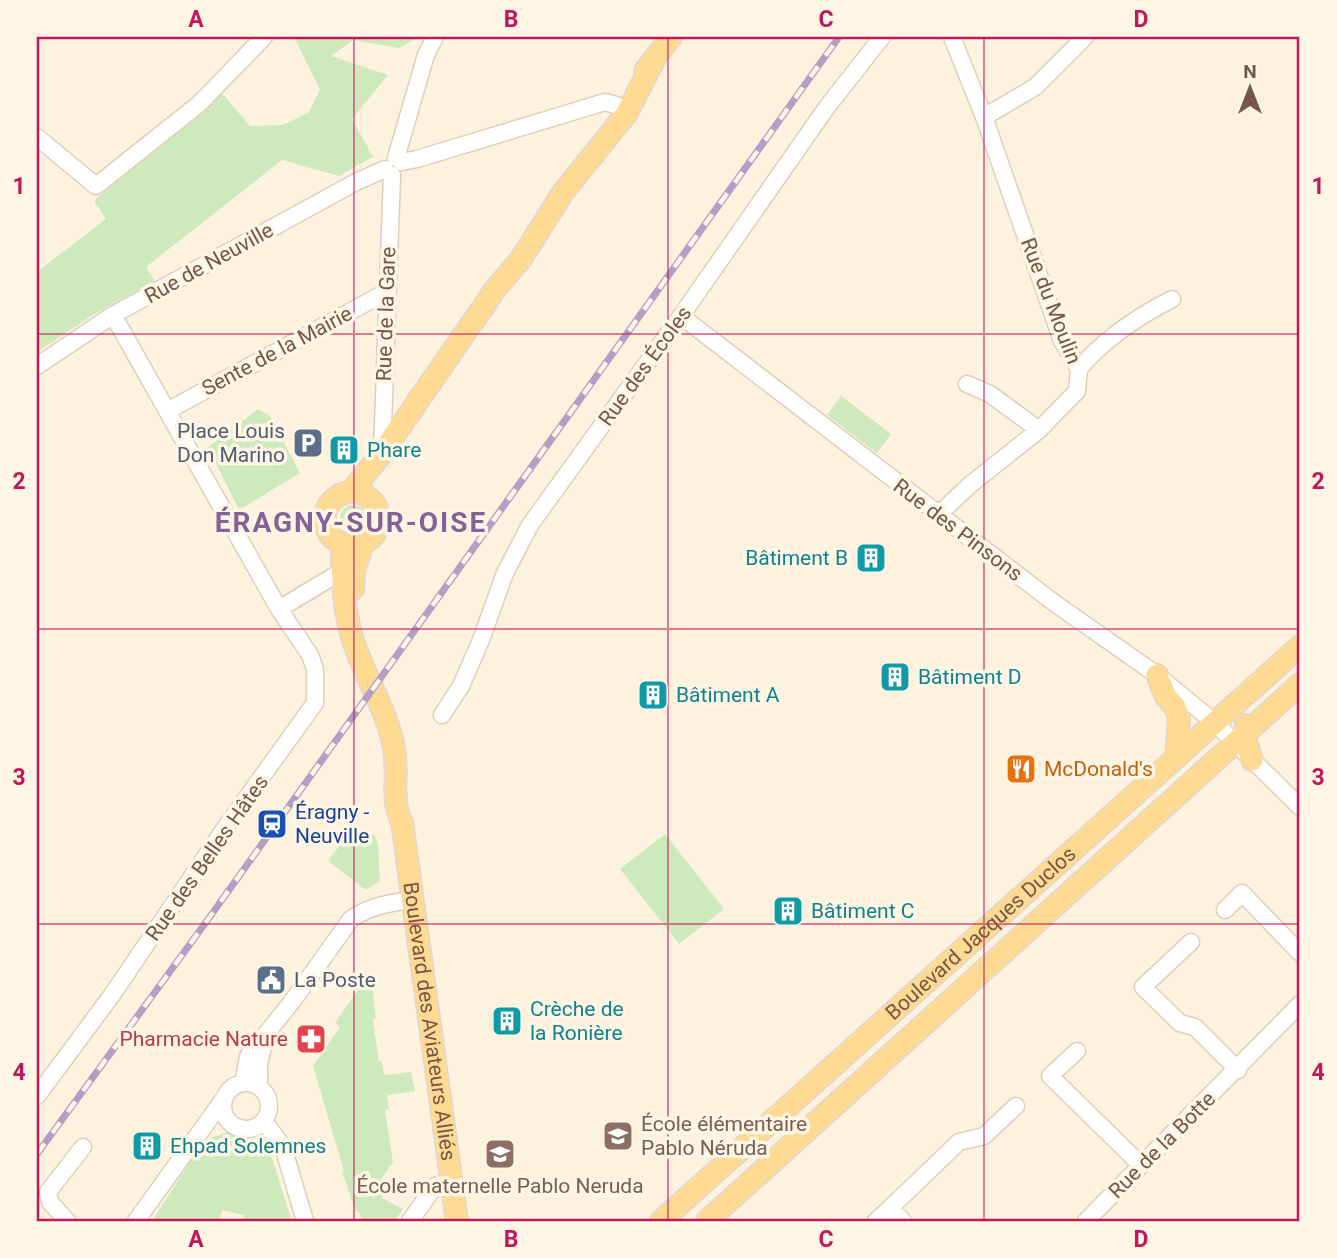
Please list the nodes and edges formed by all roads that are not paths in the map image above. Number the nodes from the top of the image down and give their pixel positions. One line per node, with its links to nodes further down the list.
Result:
1 (264, 37): 10 (street)
2 (435, 37): 12 (street, Rue de la Gare)
3 (671, 37): 7 (main road)
4 (882, 37): 17 (street, Rue des Écoles)
5 (953, 37): 9 (street, Rue du Moulin)
6 (1084, 37): 9 (street)
7 (653, 62): 8 (main road); 11 (main road)
8 (616, 105): 11 (main road); 12 (street, Rue de Neuville); 13 (main road)
9 (984, 117): 19 (street, Rue du Moulin)
10 (37, 137)
11 (606, 138): 13 (main road)
12 (393, 166): 14 (street, Rue de la Gare); 16 (street, Rue de Neuville)
13 (559, 199): 23 (main road)
14 (387, 291): 21 (street, Sente de la Mairie); 23 (street, Rue de la Gare)
15 (1172, 299): 19 (street)
16 (113, 315): 18 (street, Rue de Neuville); 21 (street, Rue des Belles Hâtes)
17 (681, 316): 25 (street, Rue des Pinsons); 33 (street, Rue des Écoles)
18 (37, 366)
19 (1079, 369): 22 (street, Rue du Moulin)
20 (967, 384): 22 (street)
21 (167, 411): 28 (street, Rue des Belles Hâtes)
22 (1039, 430): 25 (street, Rue du Moulin)
23 (382, 453): 24 (main road)
24 (359, 494): 26 (main road); 26 (main road)
25 (938, 515): 30 (street, Rue des Pinsons)
26 (353, 543): 27 (main road, Boulevard des Aviateurs Alliés); 40 (main road, Boulevard des Aviateurs Alliés)
27 (342, 571): 28 (street); 40 (main road, Boulevard des Aviateurs Alliés)
28 (279, 609): 49 (street, Rue des Belles Hâtes)
29 (1300, 646): 31 (main road, Boulevard Jacques Duclos)
30 (1157, 676): 34 (street, Rue des Pinsons); 36 (main road)
31 (1265, 678): 34 (main road, Boulevard Jacques Duclos); 35 (main road)
32 (1300, 684): 35 (main road, Boulevard Jacques Duclos)
33 (442, 715)
34 (1215, 723): 35 (street, Rue des Pinsons); 36 (main road, Boulevard Jacques Duclos); 38 (main road)
35 (1240, 738): 37 (main road); 38 (main road, Boulevard Jacques Duclos)
36 (1176, 758): 64 (main road, Boulevard Jacques Duclos)
37 (1252, 760): 39 (street)
38 (1188, 786): 65 (main road, Boulevard Jacques Duclos)
39 (1300, 807)
40 (402, 822): 41 (main road, Boulevard des Aviateurs Alliés)
41 (411, 900): 48 (street); 57 (main road, Boulevard des Aviateurs Alliés)
42 (1225, 910): 44 (street)
43 (1191, 942): 47 (street)
44 (1300, 953)
45 (1300, 1004): 47 (street, Rue de la Botte)
46 (1077, 1051): 56 (street)
47 (1238, 1070): 56 (street, Rue de la Botte)
48 (251, 1084): 50 (street); 52 (street)
49 (37, 1096)
50 (223, 1100): 53 (street); 54 (street)
51 (1016, 1106): 58 (street)
52 (264, 1121): 53 (street); 61 (street)
53 (234, 1126): 54 (street)
54 (201, 1133): 60 (street)
55 (83, 1147): 59 (street)
56 (1141, 1165): 68 (street, Rue de la Botte)
57 (451, 1181): 62 (street); 63 (main road, Boulevard des Aviateurs Alliés)
58 (890, 1208): 66 (street); 67 (street)
59 (67, 1221)
60 (136, 1221)
61 (305, 1221)
62 (410, 1221)
63 (457, 1221)
64 (661, 1221)
65 (707, 1221)
66 (876, 1221)
67 (903, 1221)
68 (1086, 1221)

